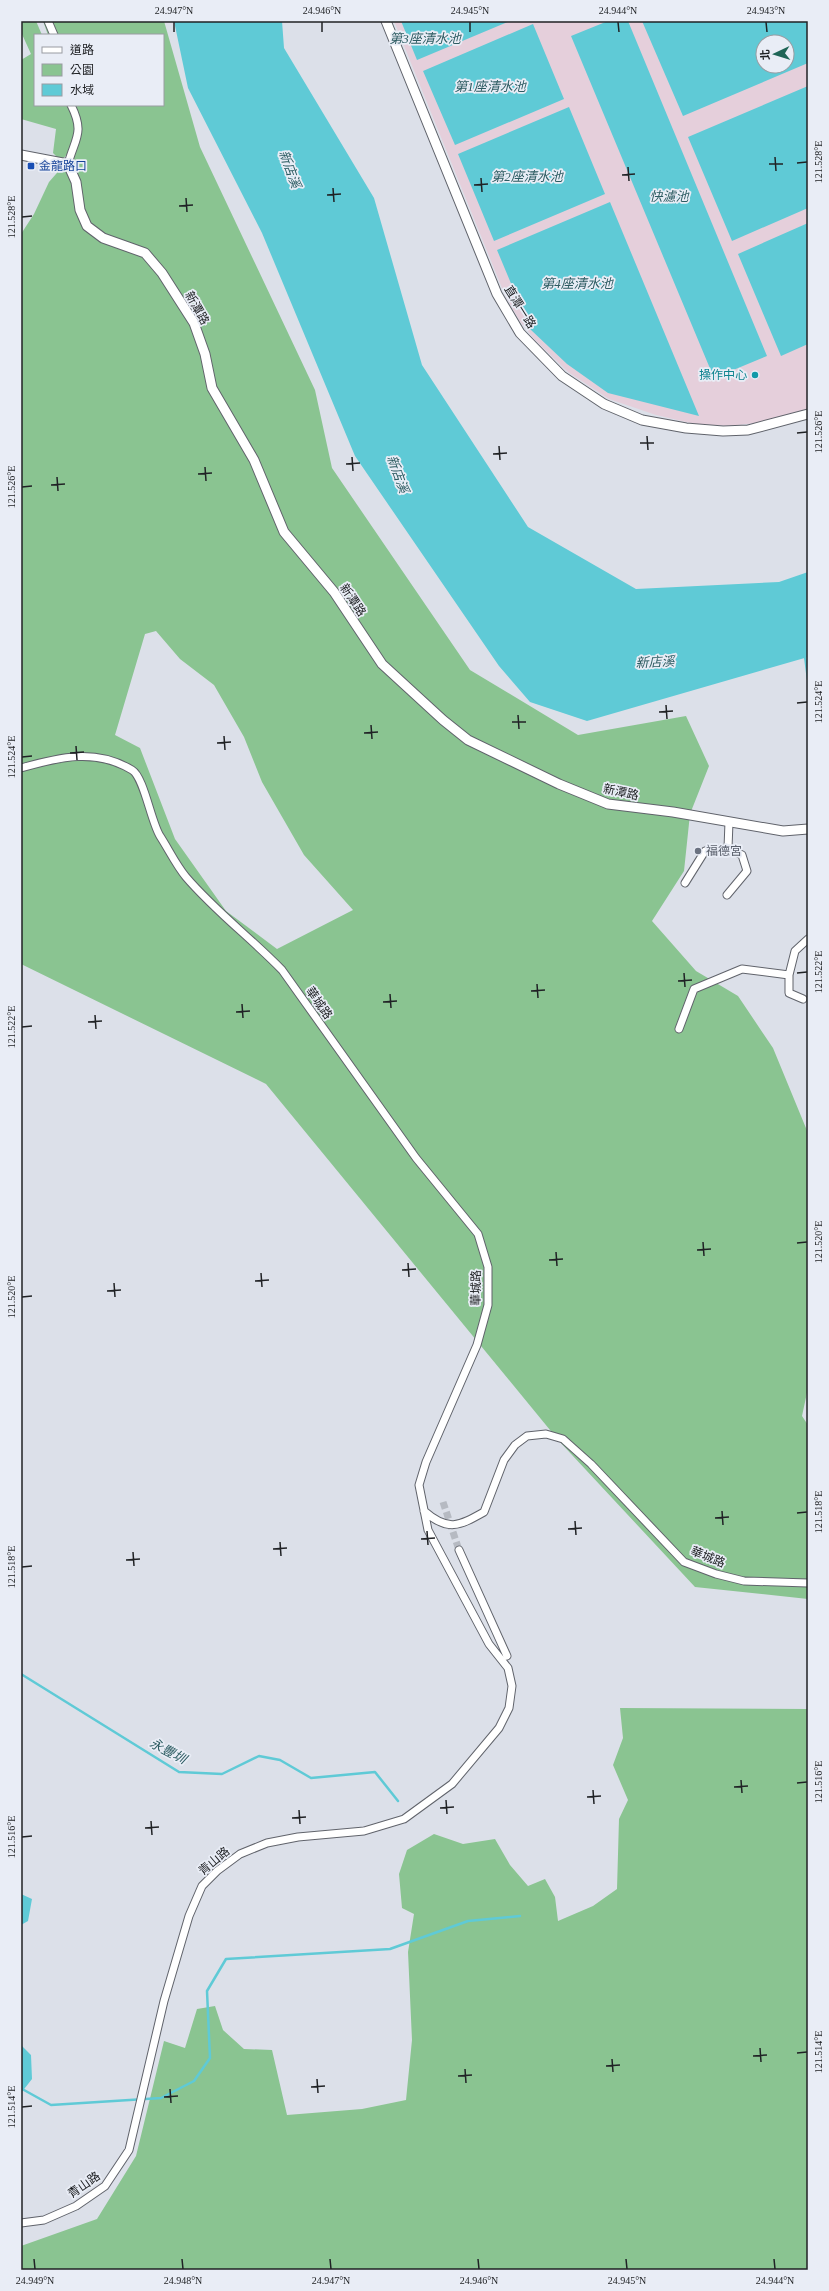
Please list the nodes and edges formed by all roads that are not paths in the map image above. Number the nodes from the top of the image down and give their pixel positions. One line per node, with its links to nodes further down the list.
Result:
1 (48, 21): 3 (street)
2 (386, 21): 7 (street, 直潭一路)
3 (54, 34)
4 (72, 106): 6 (street)
5 (21, 156): 6 (street)
6 (68, 164): 9 (street, 新潭路)
7 (808, 414)
8 (21, 768): 18 (street, 華城路)
9 (729, 822): 10 (street, 新潭路); 11 (street)
10 (808, 829)
11 (728, 848): 12 (street); 13 (street)
12 (685, 883)
13 (727, 895)
14 (808, 938): 15 (street)
15 (789, 975): 16 (street); 17 (street)
16 (803, 999)
17 (678, 1029)
18 (424, 1511): 20 (street, 華城路); 22 (street, 青山路)
19 (459, 1550): 21 (street)
20 (808, 1582)
21 (507, 1656)
22 (21, 2224)

